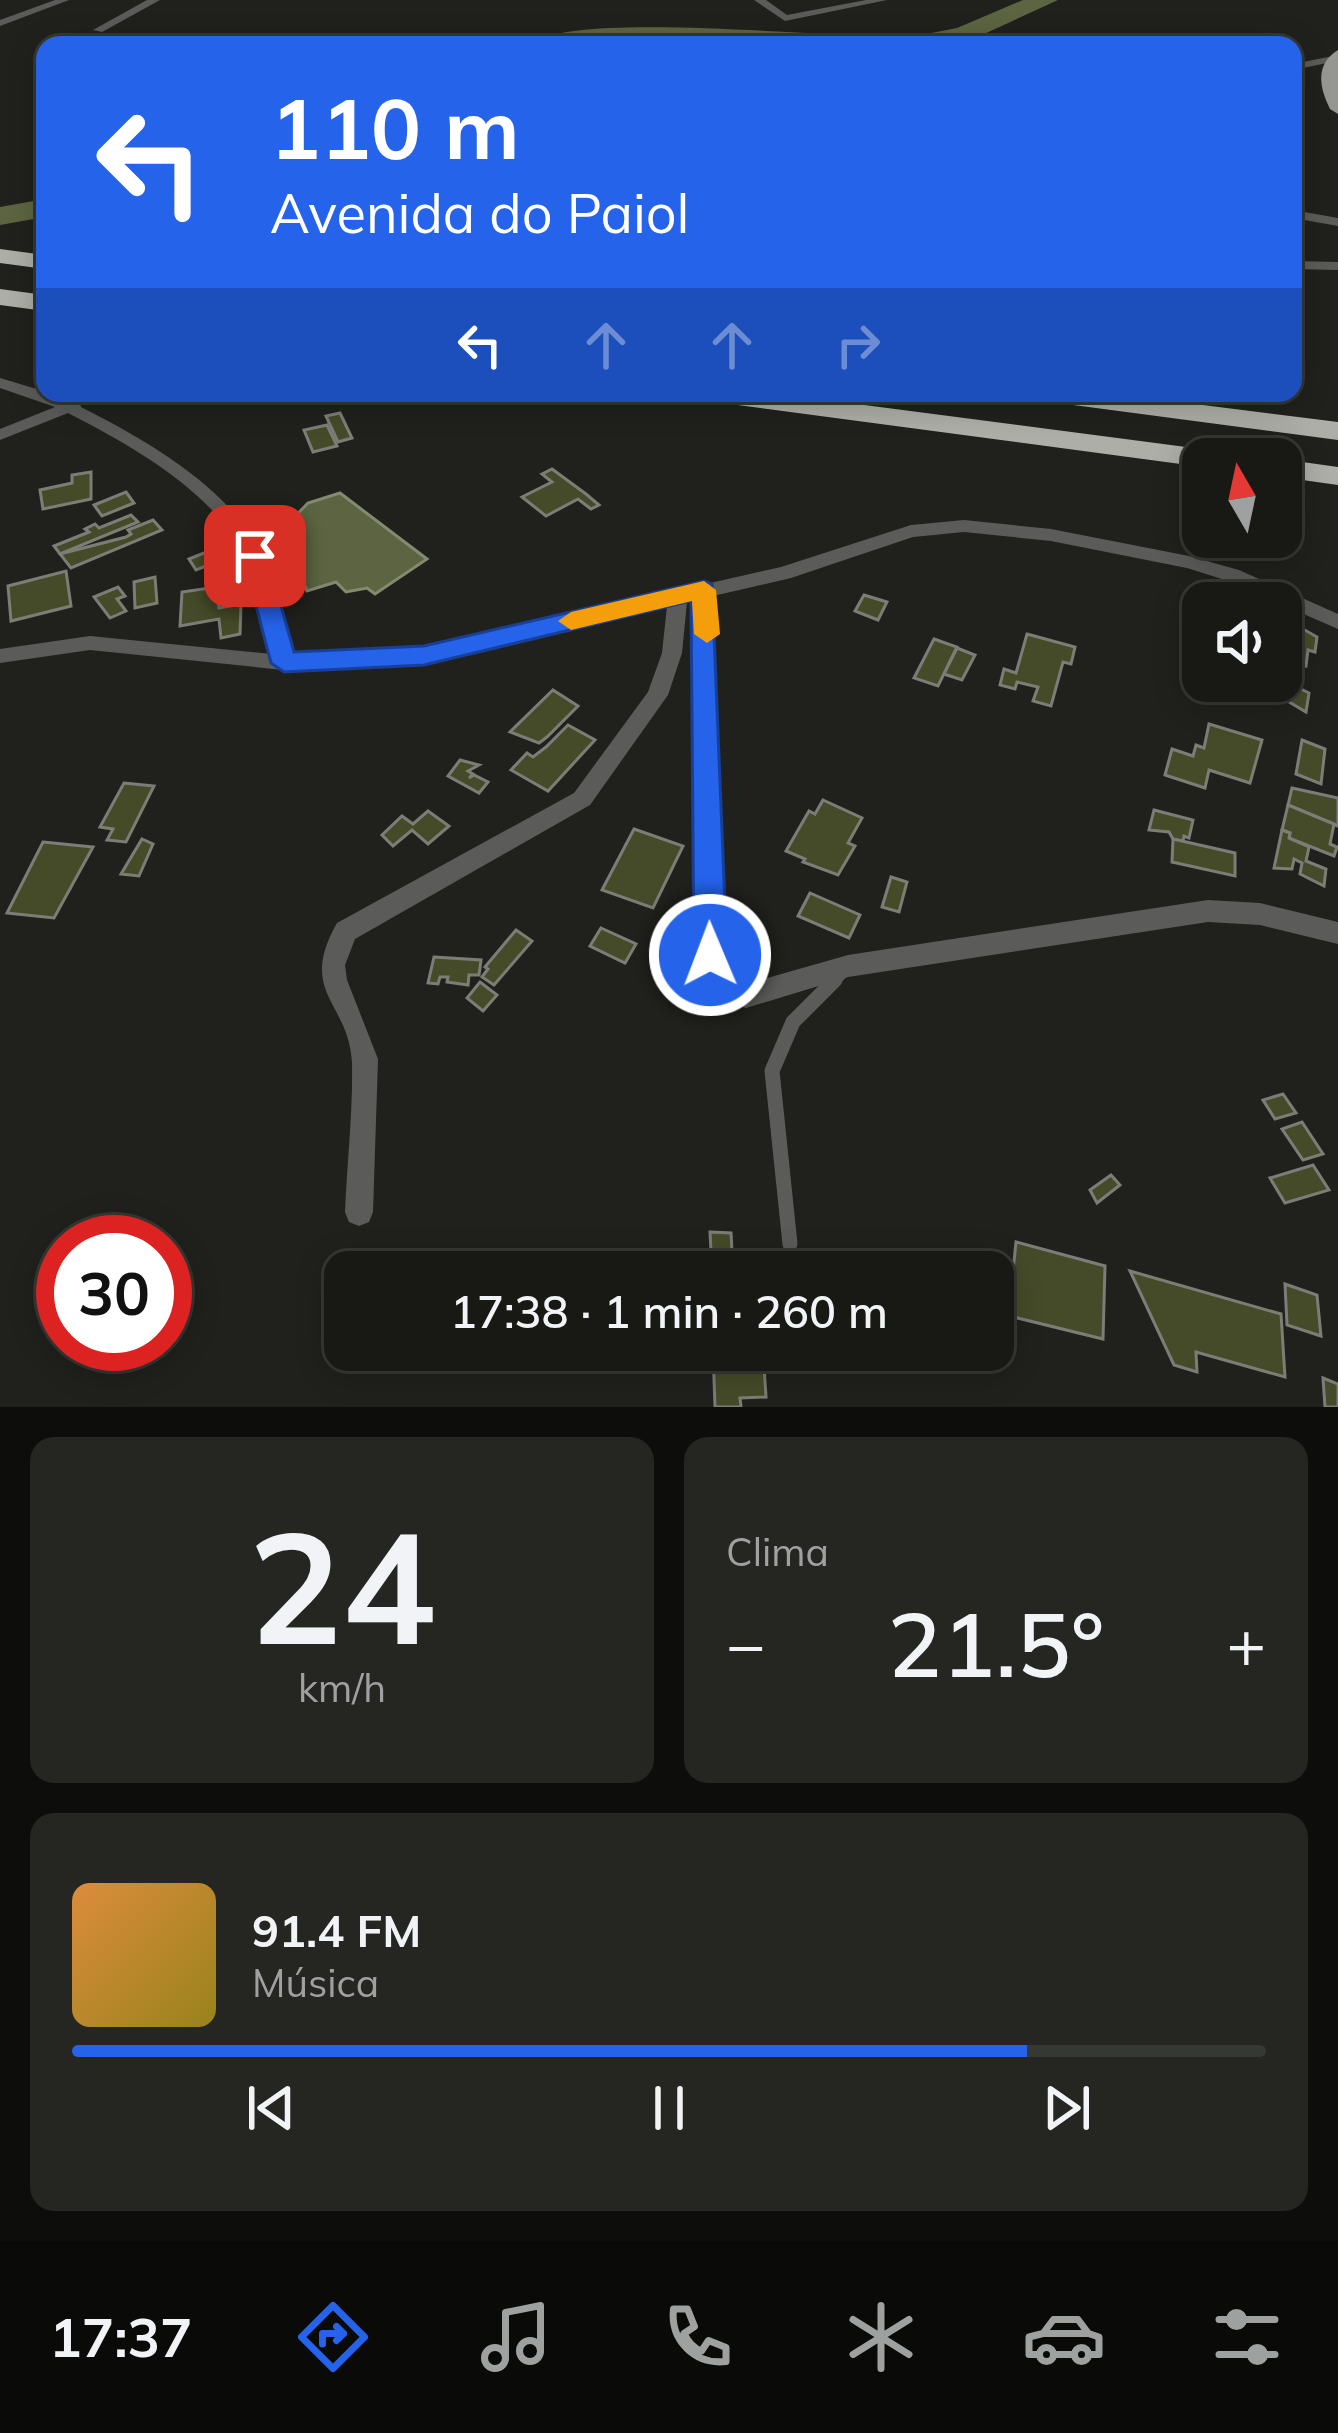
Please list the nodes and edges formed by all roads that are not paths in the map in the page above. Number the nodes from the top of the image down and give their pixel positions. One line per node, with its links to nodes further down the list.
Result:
1 (64, 0): 5 (street)
2 (155, 0): 6 (street)
3 (759, 0): 4 (street)
4 (882, 0)
5 (0, 23)
6 (98, 30)
7 (1336, 57): 8 (street); 9 (main road)
8 (1302, 66)
9 (1338, 109)
10 (1302, 216): 11 (street)
11 (1338, 222)
12 (0, 256): 13 (highway)
13 (36, 261)
14 (1302, 265): 15 (street)
15 (1338, 266)
16 (0, 297): 17 (highway)
17 (36, 302)
18 (0, 383): 19 (street)
19 (36, 394)
20 (64, 402): 23 (street)
21 (776, 402): 26 (highway)
22 (1113, 402): 24 (highway)
23 (74, 405): 25 (street); 33 (street)
24 (1338, 431)
25 (0, 435)
26 (1182, 455)
27 (1302, 472): 28 (highway)
28 (1338, 476)
29 (704, 590): 30 (street); 31 (street); 35 (street)
30 (677, 595): 33 (street); 36 (street)
31 (1338, 622)
32 (0, 656): 33 (street)
33 (284, 663)
34 (1338, 933): 35 (street)
35 (848, 966): 37 (lane)
36 (359, 1212)
37 (790, 1244)

